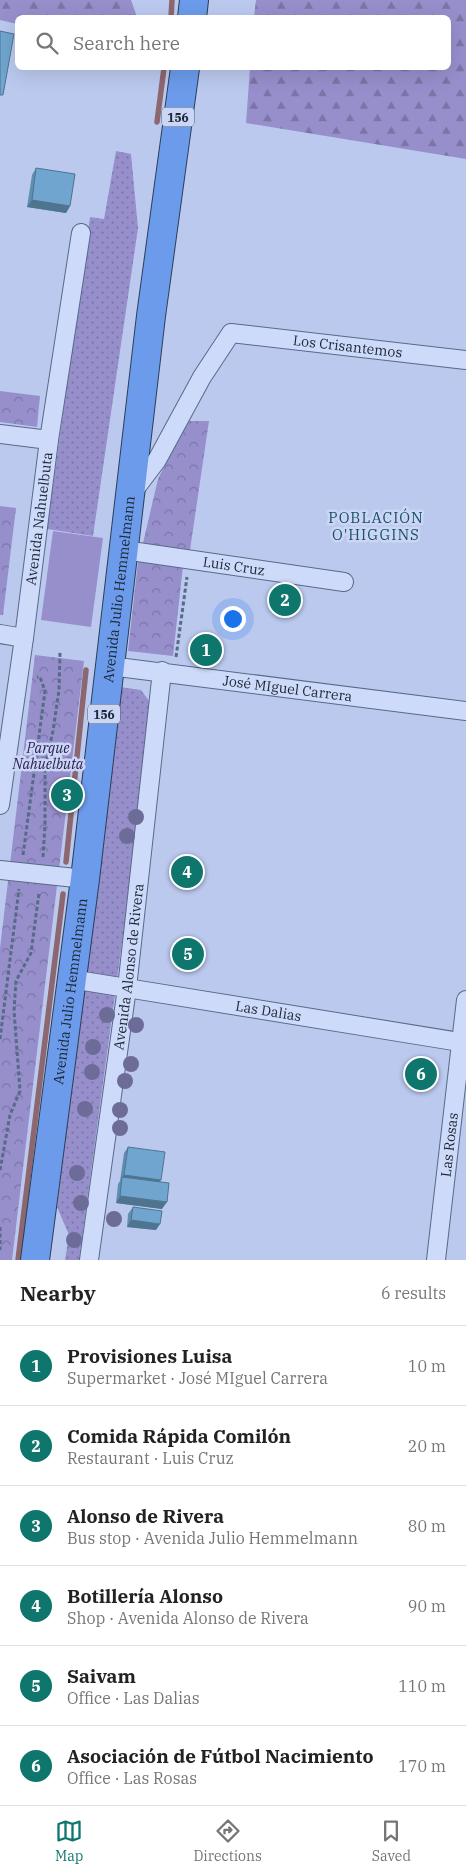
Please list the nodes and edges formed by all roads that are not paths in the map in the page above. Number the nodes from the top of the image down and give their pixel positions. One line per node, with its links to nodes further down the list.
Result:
1 (194, 0): 2 (highway)
2 (192, 15)
3 (185, 70): 8 (highway, Avenida Julio Hemmelmann / 156)
4 (81, 233): 7 (street, Avenida Nahuelbuta)
5 (466, 360): 8 (street, Los Crisantemos)
6 (0, 434): 7 (street)
7 (49, 440): 12 (street, Avenida Nahuelbuta)
8 (130, 495): 9 (highway, Avenida Julio Hemmelmann / 156)
9 (124, 550): 10 (street, Luis Cruz); 13 (highway, Avenida Julio Hemmelmann / 156)
10 (344, 582)
11 (0, 634): 12 (street)
12 (24, 638): 16 (street, Avenida Nahuelbuta)
13 (110, 666): 14 (street, José MIguel Carrera); 18 (highway, Avenida Julio Hemmelmann / 156)
14 (168, 672): 15 (street, José MIguel Carrera); 20 (street, Avenida Alonso de Rivera)
15 (466, 711)
16 (0, 805)
17 (0, 870): 18 (street)
18 (85, 879): 19 (highway, Avenida Julio Hemmelmann / 156)
19 (71, 979): 20 (street, Las Dalias); 23 (highway, Avenida Julio Hemmelmann / 156)
20 (127, 988): 22 (street, Las Dalias); 24 (street, Avenida Alonso de Rivera)
21 (466, 1000): 22 (street, Las Rosas)
22 (463, 1042): 25 (street, Las Rosas)
23 (35, 1260)
24 (89, 1260)
25 (436, 1260)

